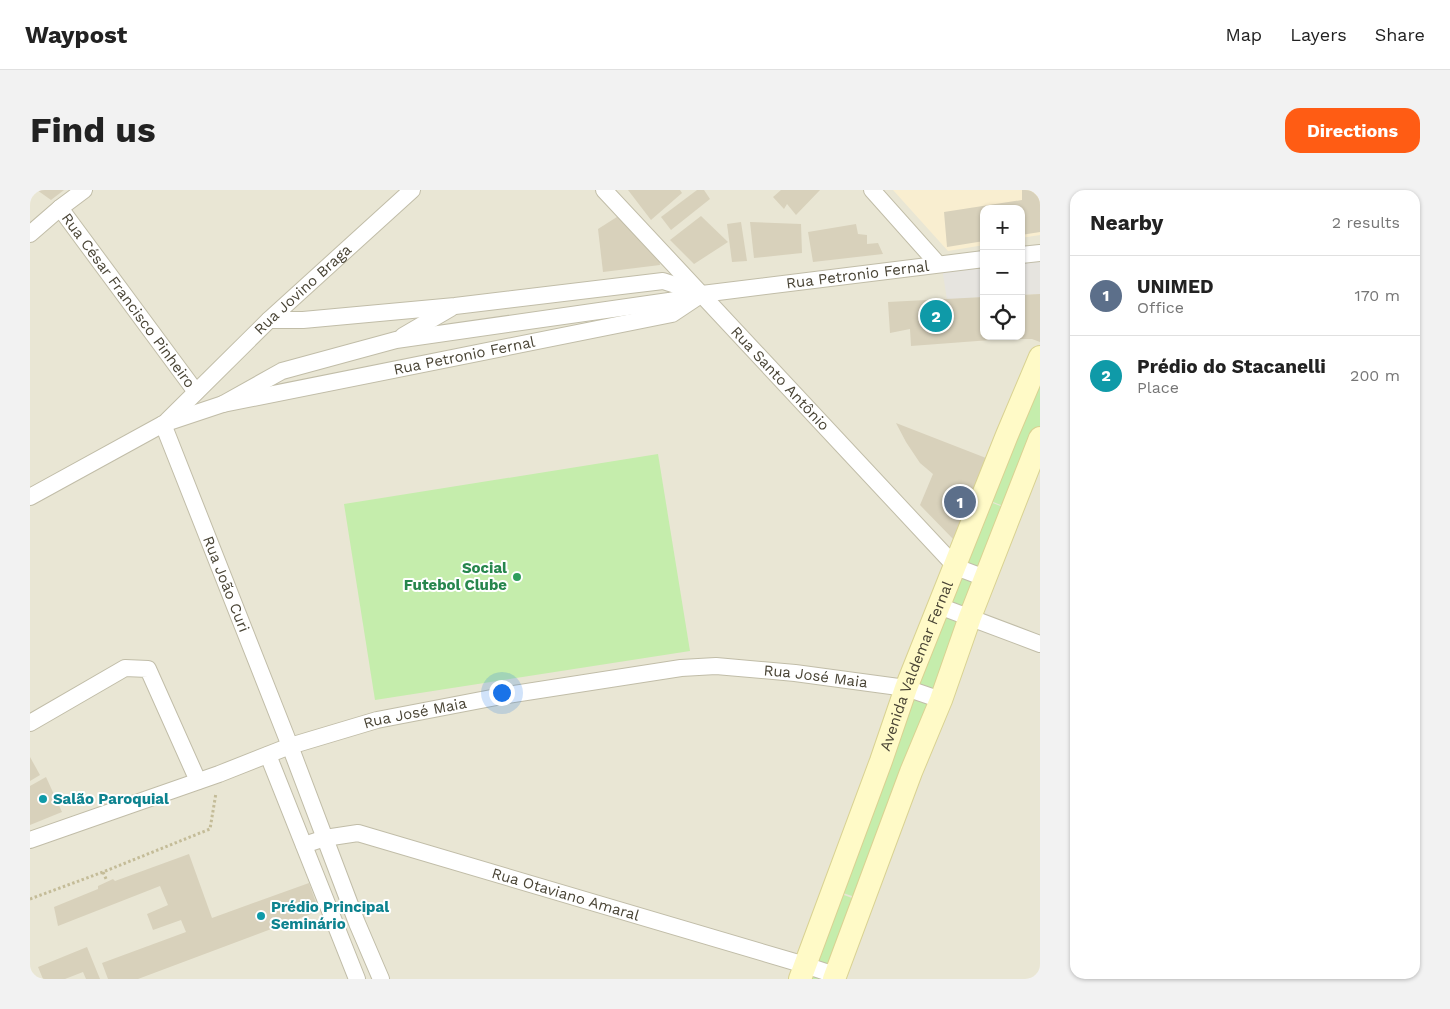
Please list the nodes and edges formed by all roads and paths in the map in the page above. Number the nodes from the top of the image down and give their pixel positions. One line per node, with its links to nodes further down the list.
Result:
1 (84, 190): 5 (street)
2 (412, 190): 13 (street, Rua Jovino Braga)
3 (604, 190): 11 (street, Rua Santo Antônio)
4 (872, 190): 10 (street)
5 (60, 208): 6 (street); 16 (street, Rua César Francisco Pinheiro)
6 (30, 234)
7 (1040, 253): 8 (street)
8 (1025, 255)
9 (980, 259): 10 (street, Rua Petronio Fernal)
10 (938, 264): 11 (street, Rua Petronio Fernal)
11 (702, 294): 12 (street, Rua Petronio Fernal); 14 (street, Rua Petronio Fernal); 17 (street, Rua Petronio Fernal); 24 (street, Rua Santo Antônio)
12 (455, 306): 13 (street, Rua Petronio Fernal); 14 (street, Rua Petronio Fernal)
13 (269, 320): 16 (street, Rua Jovino Braga)
14 (396, 340): 17 (street, Rua Petronio Fernal)
15 (1038, 368): 19 (street, Avenida Valdemar Fernal)
16 (196, 392): 18 (street, Rua Petronio Fernal)
17 (223, 404): 18 (street, Rua Petronio Fernal)
18 (163, 424): 21 (street, Rua Petronio Fernal); 32 (street, Rua João Curi)
19 (1007, 435): 20 (street); 22 (street, Avenida Valdemar Fernal)
20 (1038, 442): 23 (street)
21 (30, 497)
22 (982, 498): 23 (street); 24 (street, Avenida Valdemar Fernal)
23 (1012, 509): 25 (street)
24 (956, 567): 25 (street); 26 (street, Avenida Valdemar Fernal)
25 (985, 578): 27 (street)
26 (940, 606): 27 (street); 29 (street, Avenida Valdemar Fernal)
27 (970, 617): 28 (street); 30 (street)
28 (1040, 644)
29 (906, 688): 30 (street, Rua José Maia); 32 (street, Rua José Maia); 34 (street, Avenida Valdemar Fernal)
30 (941, 700): 35 (street)
31 (30, 723): 37 (street)
32 (290, 746): 33 (street, Rua José Maia); 39 (street, Rua João Curi)
33 (268, 754): 36 (street, Rua José Maia); 42 (street)
34 (881, 761): 35 (street); 38 (street, Avenida Valdemar Fernal)
35 (911, 772): 40 (street)
36 (219, 774): 37 (street, Rua José Maia); 43 (path)
37 (198, 782): 41 (street, Rua José Maia)
38 (857, 827): 40 (street); 45 (street, Avenida Valdemar Fernal)
39 (325, 838): 42 (street, Rua Otaviano Amaral); 48 (street, Rua João Curi); 50 (street, Rua Otaviano Amaral)
40 (887, 838): 47 (street)
41 (30, 840)
42 (304, 845): 49 (street)
43 (103, 872): 44 (path); 46 (path)
44 (107, 881)
45 (833, 891): 47 (street); 50 (street, Avenida Valdemar Fernal)
46 (30, 899)
47 (864, 901): 51 (street)
48 (357, 923): 49 (street); 53 (street, Rua João Curi)
49 (337, 930): 52 (street)
50 (803, 972): 51 (street, Rua Otaviano Amaral)
51 (834, 977)
52 (357, 979)
53 (381, 979)

